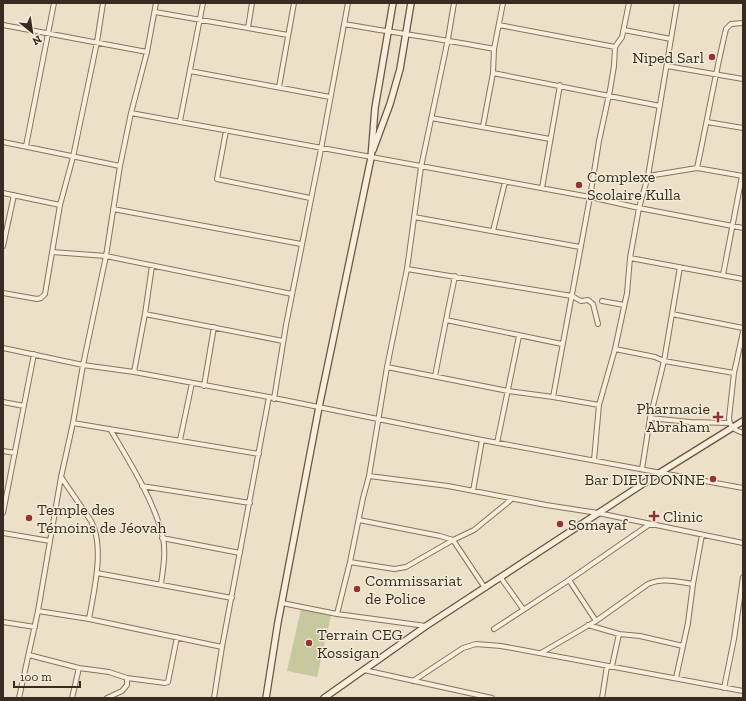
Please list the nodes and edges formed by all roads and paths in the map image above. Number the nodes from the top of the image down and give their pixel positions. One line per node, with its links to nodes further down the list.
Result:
1 (54, 3): 23 (street)
2 (103, 3): 28 (street)
3 (156, 3): 14 (street)
4 (203, 3): 15 (street)
5 (252, 3): 20 (street)
6 (294, 3): 25 (street)
7 (348, 3): 17 (street)
8 (393, 3): 22 (street)
9 (411, 3): 24 (street)
10 (454, 3): 26 (street)
11 (503, 3): 19 (street)
12 (629, 3): 21 (street)
13 (677, 3): 27 (street)
14 (155, 12): 15 (street); 31 (street)
15 (200, 19): 20 (street); 33 (street)
16 (743, 23): 35 (street)
17 (344, 24): 22 (street); 40 (street)
18 (3, 25): 23 (street)
19 (499, 25): 29 (street); 30 (street)
20 (248, 28): 25 (street)
21 (624, 30): 27 (street); 29 (street)
22 (387, 32): 24 (street); 54 (street)
23 (49, 34): 28 (street); 51 (street)
24 (406, 34): 26 (street); 54 (street)
25 (288, 35): 38 (street)
26 (448, 39): 30 (street); 43 (street)
27 (672, 39): 32 (street)
28 (96, 42): 31 (street); 53 (street)
29 (615, 47): 39 (street)
30 (494, 49): 34 (street)
31 (147, 52): 42 (street)
32 (667, 66): 35 (street); 41 (street)
33 (190, 71): 38 (street); 44 (street)
34 (493, 73): 37 (street); 46 (street)
35 (715, 74): 36 (street); 45 (street)
36 (743, 79)
37 (560, 85): 39 (street); 49 (street)
38 (279, 87): 40 (street)
39 (609, 95): 41 (street); 64 (street)
40 (330, 97): 52 (street)
41 (660, 106): 58 (street)
42 (131, 113): 44 (street); 55 (street)
43 (431, 118): 46 (street); 56 (street)
44 (180, 122): 48 (street)
45 (707, 122): 47 (street); 57 (street)
46 (483, 126): 49 (street)
47 (743, 128)
48 (226, 131): 52 (street); 65 (street)
49 (550, 139): 61 (street)
50 (3, 142): 51 (street)
51 (26, 146): 53 (street)
52 (321, 149): 54 (street); 65 (street)
53 (73, 157): 55 (street); 66 (street)
54 (371, 158): 56 (street); 117 (street)
55 (120, 166): 68 (street)
56 (421, 166): 60 (street); 69 (street)
57 (697, 168): 58 (street); 59 (street)
58 (648, 176): 67 (street)
59 (743, 176): 70 (street)
60 (504, 182): 61 (street); 72 (street)
61 (542, 188): 64 (street)
62 (3, 193): 63 (street)
63 (14, 194): 66 (street); 73 (street)
64 (590, 197): 67 (street); 75 (street)
65 (310, 198): 74 (street)
66 (60, 205): 76 (street)
67 (639, 208): 70 (street); 78 (street)
68 (113, 209): 74 (street); 77 (street)
69 (414, 217): 72 (street); 81 (street)
70 (733, 226): 71 (street); 82 (street)
71 (743, 228)
72 (493, 231): 75 (street)
73 (3, 243)
74 (301, 244): 86 (street)
75 (580, 247): 87 (street)
76 (52, 252): 77 (street); 85 (street)
77 (106, 256): 79 (street); 104 (street)
78 (630, 258): 80 (street); 89 (street)
79 (152, 266): 86 (street); 90 (street)
80 (680, 267): 82 (street); 91 (street)
81 (407, 269): 83 (street); 105 (street)
82 (723, 275): 84 (street)
83 (455, 276): 87 (street); 92 (street)
84 (743, 279)
85 (3, 293)
86 (292, 294): 98 (street)
87 (572, 296): 93 (street); 99 (street)
88 (602, 301): 89 (street)
89 (624, 305): 101 (street)
90 (145, 314): 94 (street); 106 (street)
91 (672, 314): 95 (street); 103 (street)
92 (446, 320): 97 (street); 108 (street)
93 (598, 324)
94 (214, 327): 98 (street); 110 (street)
95 (743, 328)
96 (743, 332): 107 (street)
97 (519, 336): 99 (street); 111 (street)
98 (283, 341): 113 (street)
99 (562, 344): 112 (street)
100 (3, 348): 102 (street)
101 (615, 349): 103 (street); 115 (street)
102 (34, 354): 104 (street); 116 (street)
103 (664, 361): 107 (street); 118 (street)
104 (83, 365): 106 (street); 121 (street)
105 (388, 367): 108 (street); 119 (street)
106 (134, 372): 109 (street)
107 (734, 373): 122 (street)
108 (435, 376): 111 (street)
109 (192, 383): 110 (street); 125 (street)
110 (204, 386): 113 (street)
111 (508, 391): 112 (street); 127 (street)
112 (553, 397): 115 (street)
113 (272, 398): 117 (street); 130 (street)
114 (3, 402): 116 (street)
115 (599, 405): 131 (street)
116 (24, 406): 129 (street)
117 (319, 407): 119 (street); 162 (street)
118 (650, 418): 122 (street); 132 (street)
119 (378, 420): 126 (street); 134 (street)
120 (743, 422): 122 (street)
121 (73, 423): 123 (street); 135 (street)
122 (731, 426): 124 (street); 133 (street)
123 (110, 429): 125 (street); 136 (street)
124 (743, 433)
125 (180, 440): 130 (street)
126 (482, 440): 127 (street); 138 (street)
127 (497, 443): 131 (street)
128 (3, 451): 129 (street)
129 (15, 453): 141 (street)
130 (259, 454): 140 (street)
131 (594, 460): 132 (street)
132 (642, 469): 133 (street)
133 (661, 472): 137 (street); 142 (street)
134 (370, 476): 138 (street); 143 (street)
135 (61, 477): 149 (street); 153 (street)
136 (142, 486): 140 (street); 147 (street)
137 (743, 488)
138 (473, 491): 139 (street)
139 (512, 499): 142 (street); 148 (street)
140 (250, 503): 151 (street)
141 (3, 513)
142 (598, 513): 144 (street); 155 (street)
143 (359, 520): 148 (street); 152 (street)
144 (650, 524): 146 (street); 156 (street)
145 (3, 533): 149 (street)
146 (702, 535): 150 (street); 158 (street)
147 (162, 538): 151 (street); 157 (street)
148 (453, 540): 152 (street); 159 (street)
149 (50, 542): 164 (street)
150 (743, 543)
151 (240, 553): 160 (street)
152 (350, 562): 165 (street)
153 (97, 573): 157 (street); 166 (street)
154 (743, 576): 161 (street)
155 (501, 578): 159 (street); 163 (street)
156 (569, 580): 163 (street); 167 (street)
157 (161, 584): 160 (street)
158 (693, 584): 167 (street); 175 (street)
159 (484, 588): 170 (street)
160 (232, 598): 176 (street)
161 (741, 599): 186 (street)
162 (282, 603): 165 (street); 192 (street)
163 (523, 609): 172 (street)
164 (38, 611): 166 (street); 171 (street)
165 (337, 614): 170 (street)
166 (89, 619): 174 (street)
167 (596, 621): 169 (street)
168 (3, 622): 171 (street)
169 (588, 625): 173 (street); 177 (street)
170 (426, 626): 182 (street)
171 (35, 627): 178 (street)
172 (494, 629)
173 (619, 634): 175 (street); 180 (street)
174 (177, 637): 176 (street); 183 (street)
175 (683, 646): 184 (street)
176 (222, 647): 191 (street)
177 (541, 653): 179 (street); 185 (street)
178 (29, 655): 181 (street); 188 (street)
179 (607, 666): 180 (street); 195 (street)
180 (612, 666): 184 (street)
181 (79, 668): 183 (street); 189 (street)
182 (364, 670): 185 (street); 193 (street)
183 (127, 678): 190 (street)
184 (676, 678): 186 (street)
185 (413, 681): 194 (street)
186 (724, 688): 187 (street)
187 (743, 692)
188 (20, 698)
189 (72, 698)
190 (106, 698)
191 (214, 698)
192 (266, 698)
193 (324, 698)
194 (492, 698)
195 (602, 698)

